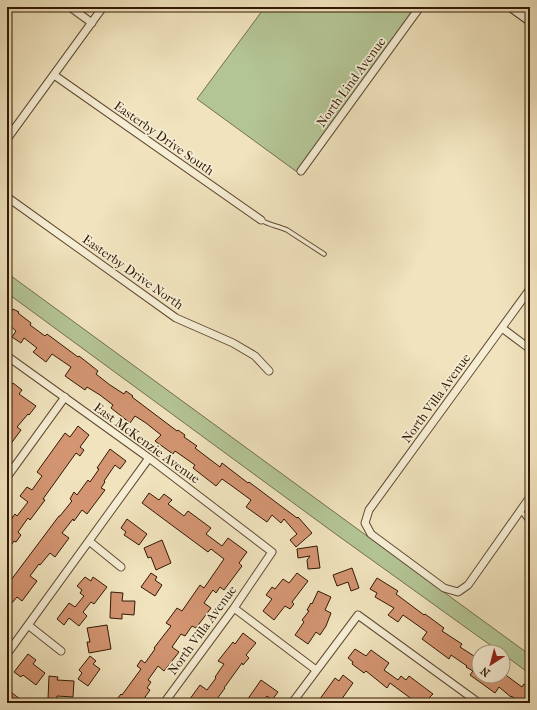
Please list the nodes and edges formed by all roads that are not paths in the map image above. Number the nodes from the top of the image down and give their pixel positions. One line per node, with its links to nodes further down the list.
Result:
1 (70, 7): 6 (street)
2 (103, 7): 6 (street)
3 (420, 7): 9 (street, North Lind Avenue)
4 (512, 7): 5 (main road)
5 (530, 20)
6 (92, 23): 7 (street)
7 (54, 75): 8 (street); 11 (street, Easterby Drive South)
8 (7, 138)
9 (301, 171)
10 (7, 197): 17 (street, Easterby Drive North)
11 (261, 220): 12 (lane)
12 (324, 254)
13 (530, 289): 14 (street, North Villa Avenue)
14 (502, 328): 15 (street); 22 (street, North Villa Avenue)
15 (530, 349)
16 (7, 356): 18 (street, East McKenzie Avenue)
17 (269, 371)
18 (65, 397): 19 (street, East McKenzie Avenue); 20 (street)
19 (149, 458): 24 (street); 25 (street, East McKenzie Avenue)
20 (7, 477)
21 (530, 497): 22 (street)
22 (520, 511): 23 (lane)
23 (530, 523)
24 (89, 541): 26 (street); 28 (street)
25 (272, 552): 27 (street, North Villa Avenue)
26 (121, 567)
27 (234, 608): 31 (street); 32 (street, North Villa Avenue)
28 (28, 625): 29 (street); 30 (street)
29 (61, 650)
30 (7, 654)
31 (316, 670): 33 (street); 34 (street)
32 (164, 703)
33 (292, 703)
34 (479, 703)

